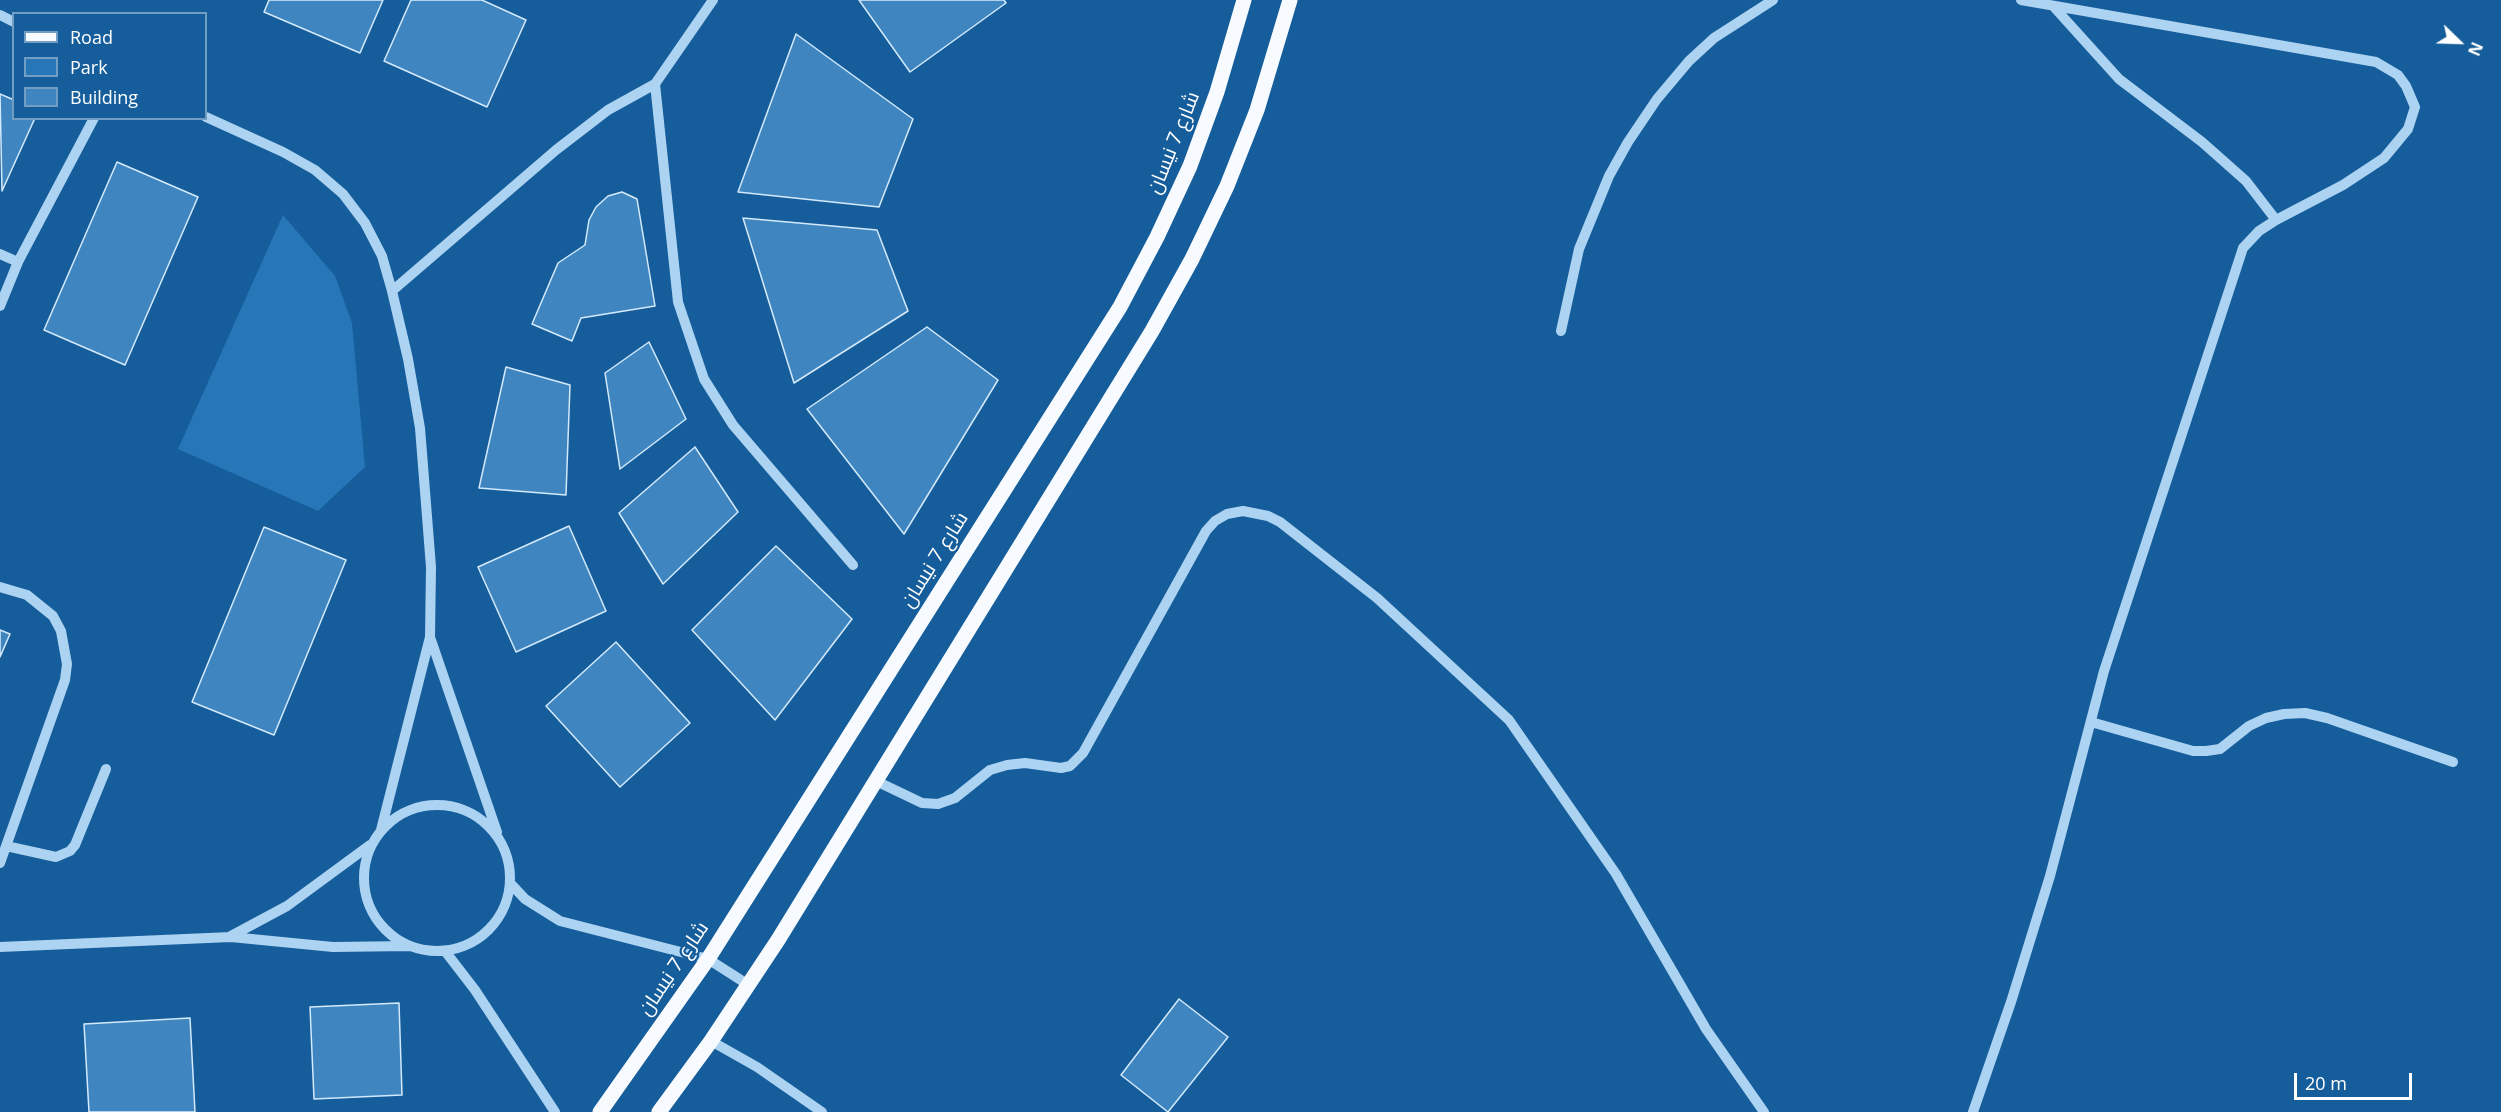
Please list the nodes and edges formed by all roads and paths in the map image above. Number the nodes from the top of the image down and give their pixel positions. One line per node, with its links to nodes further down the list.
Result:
1 (713, 0): 7 (street)
2 (1244, 0): 33 (main road, شارع 7 نيسان)
3 (1290, 0): 22 (main road)
4 (1773, 0): 15 (street)
5 (2021, 0): 6 (street)
6 (2054, 7): 10 (street); 10 (street)
7 (655, 84): 13 (street); 16 (street)
8 (207, 117): 13 (street)
9 (93, 120): 12 (street)
10 (2276, 220): 19 (street)
11 (0, 254): 12 (street)
12 (18, 262): 14 (street)
13 (392, 291): 18 (street)
14 (0, 306)
15 (1561, 331)
16 (853, 565)
17 (0, 587): 26 (street)
18 (430, 637): 23 (street); 24 (street)
19 (2091, 722): 20 (street); 41 (street)
20 (2453, 762)
21 (106, 769): 26 (street)
22 (876, 781): 34 (main road); 40 (street)
23 (381, 830): 24 (street); 25 (street)
24 (499, 838): 28 (street)
25 (371, 844): 29 (street); 30 (street)
26 (6, 846): 27 (street)
27 (0, 863)
28 (510, 883): 32 (street); 33 (street)
29 (231, 937): 30 (street); 31 (street)
30 (410, 946): 32 (street)
31 (0, 947)
32 (445, 951): 36 (street)
33 (708, 959): 34 (street); 37 (main road, شارع 7 نيسان)
34 (747, 984): 35 (main road)
35 (711, 1041): 38 (main road); 39 (street)
36 (555, 1112)
37 (600, 1112)
38 (659, 1112)
39 (822, 1112)
40 (1764, 1112)
41 (1973, 1112)

